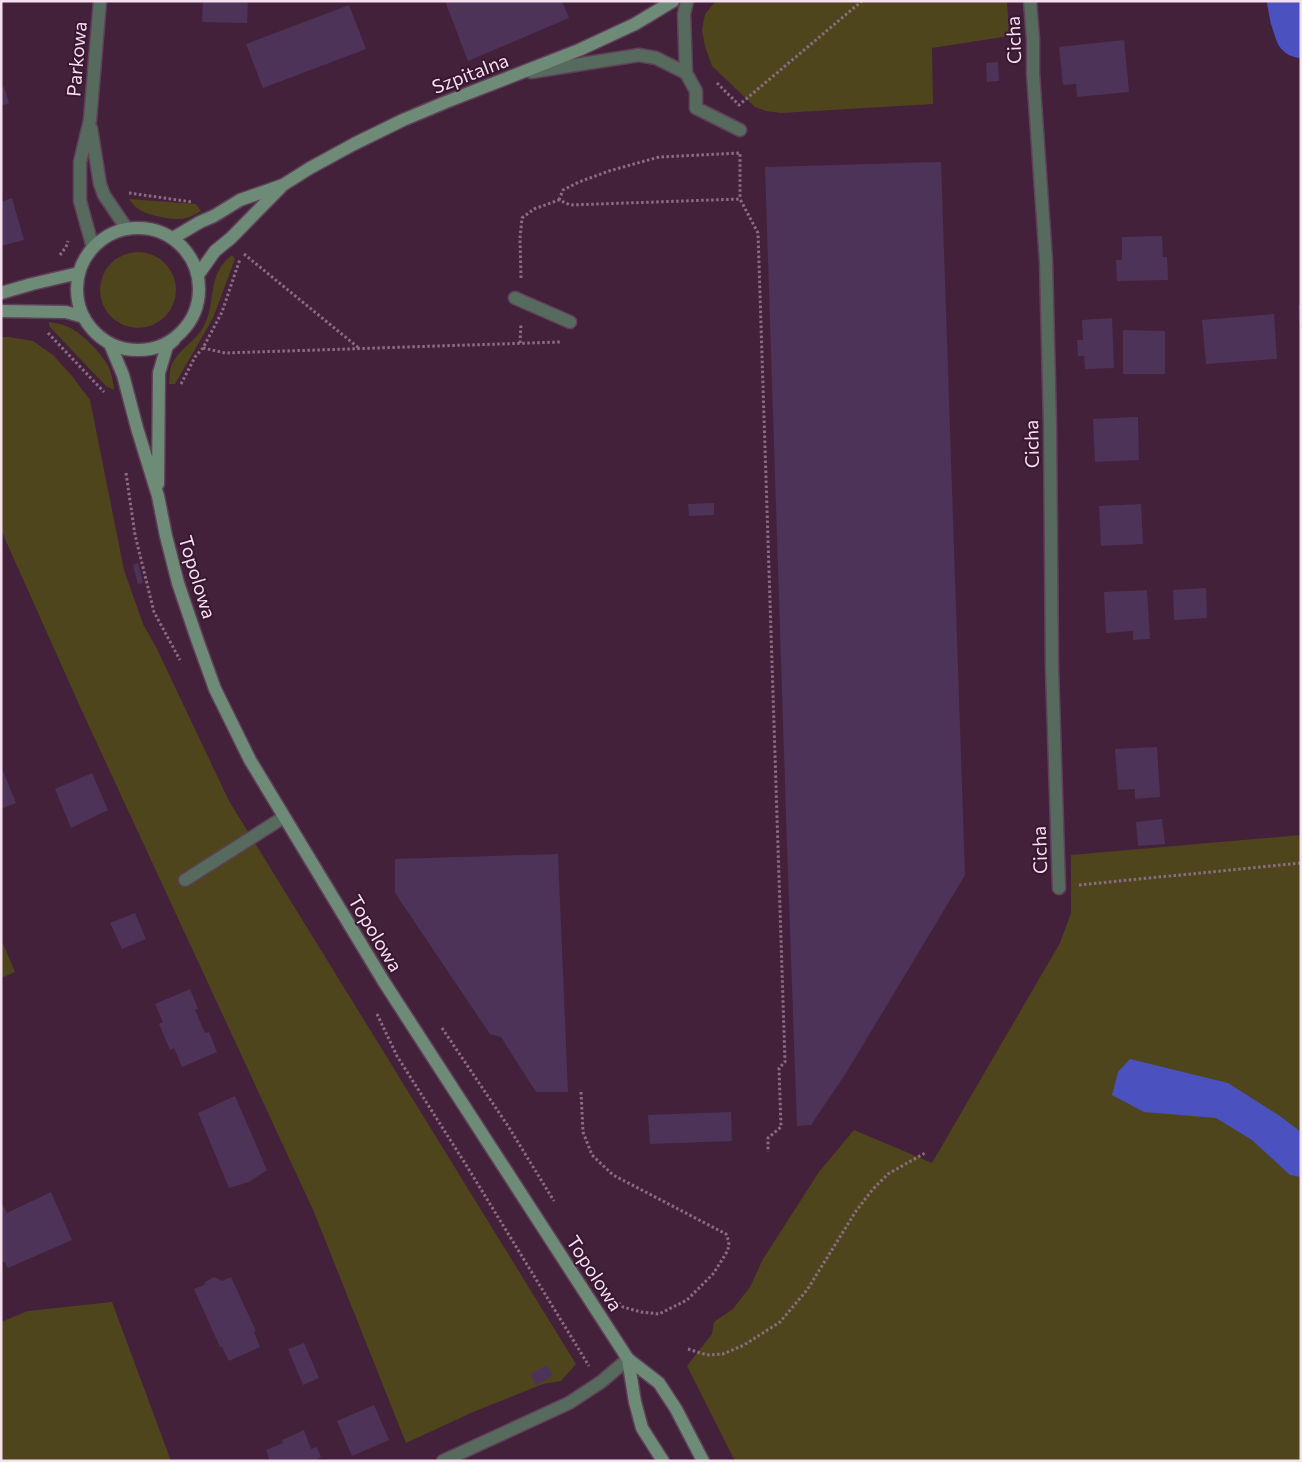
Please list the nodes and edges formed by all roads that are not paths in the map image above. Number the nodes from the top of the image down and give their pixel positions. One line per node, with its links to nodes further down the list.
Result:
1 (100, 1): 7 (street, Parkowa)
2 (673, 1): 6 (main road, Szpitalna)
3 (687, 1): 5 (street)
4 (1030, 1): 25 (street, Cicha)
5 (686, 73): 6 (street); 8 (street)
6 (521, 74): 9 (main road, Szpitalna)
7 (90, 120): 10 (street, Parkowa); 12 (street, Parkowa)
8 (740, 130)
9 (283, 185): 11 (main road, Szpitalna); 14 (main road, Szpitalna)
10 (127, 229): 11 (main road); 12 (main road)
11 (173, 238): 14 (main road)
12 (93, 248): 13 (main road)
13 (79, 273): 15 (main road); 18 (main road)
14 (198, 275): 20 (main road)
15 (1, 293)
16 (515, 298): 19 (street)
17 (1, 311): 18 (main road)
18 (84, 317): 21 (main road)
19 (570, 322)
20 (174, 340): 21 (main road); 22 (main road, Topolowa)
21 (110, 344): 22 (main road, Topolowa)
22 (158, 496): 23 (main road, Topolowa)
23 (284, 817): 24 (street); 26 (main road, Topolowa)
24 (185, 880)
25 (1059, 888)
26 (628, 1358): 27 (street); 28 (main road, Topolowa); 29 (main road, Topolowa)
27 (443, 1461)
28 (663, 1461)
29 (702, 1461)

